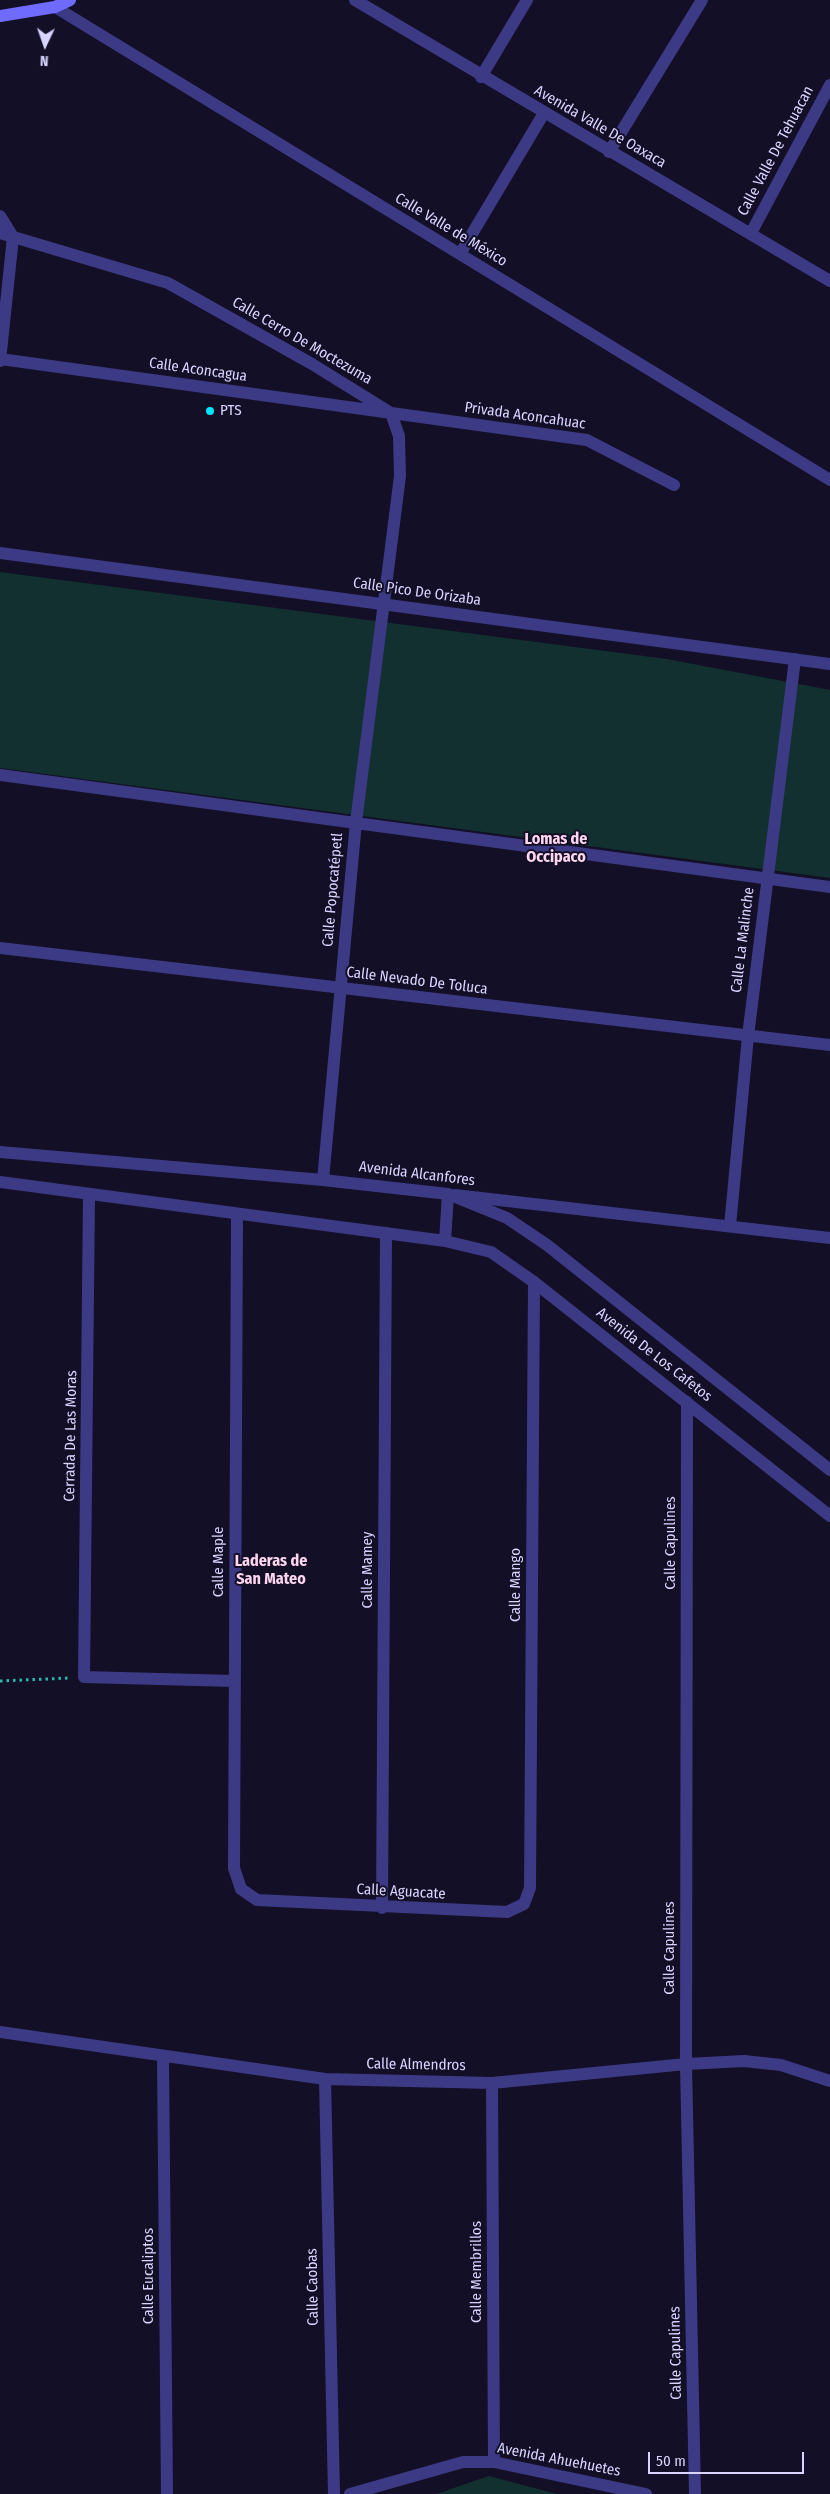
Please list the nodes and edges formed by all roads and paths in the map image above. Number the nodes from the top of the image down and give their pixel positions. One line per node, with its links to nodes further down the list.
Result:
1 (70, 0): 5 (main road)
2 (527, 0): 7 (street)
3 (702, 0): 10 (street)
4 (358, 1): 7 (street, Avenida Valle De Oaxaca)
5 (55, 7): 6 (main road); 15 (street, Calle Valle de México)
6 (0, 16)
7 (481, 76): 9 (street, Avenida Valle De Oaxaca)
8 (830, 85): 13 (street, Calle Valle De Tehuacan)
9 (544, 113): 10 (street, Avenida Valle De Oaxaca); 15 (street)
10 (609, 152): 13 (street, Avenida Valle De Oaxaca)
11 (0, 216): 14 (street)
12 (0, 233): 14 (street, Calle Cerro De Moctezuma)
13 (752, 233): 16 (street, Avenida Valle De Oaxaca)
14 (13, 237): 17 (street); 18 (street, Calle Cerro De Moctezuma)
15 (460, 254): 19 (street, Calle Valle de México)
16 (830, 281)
17 (0, 359): 18 (street, Calle Aconcagua)
18 (391, 413): 20 (street, Privada Aconcahuac); 22 (street)
19 (830, 480)
20 (674, 485)
21 (0, 553): 22 (street, Calle Pico De Orizaba)
22 (384, 604): 23 (street, Calle Pico De Orizaba); 26 (street, Calle Popocatépetl)
23 (795, 659): 24 (street, Calle Pico De Orizaba); 27 (street, Calle La Malinche)
24 (830, 664)
25 (0, 775): 26 (street)
26 (356, 822): 27 (street); 30 (street, Calle Popocatépetl)
27 (766, 877): 28 (street); 31 (street, Calle La Malinche)
28 (830, 887)
29 (0, 948): 30 (street, Calle Nevado De Toluca)
30 (341, 989): 31 (street, Calle Nevado De Toluca); 34 (street, Calle Popocatépetl)
31 (748, 1036): 32 (street, Calle Nevado De Toluca); 39 (street, Calle La Malinche)
32 (830, 1045)
33 (0, 1152): 34 (street, Avenida Alcanfores)
34 (323, 1180): 36 (street, Avenida Alcanfores)
35 (0, 1182): 37 (street)
36 (448, 1194): 39 (street, Avenida Alcanfores); 42 (street); 45 (street, Avenida De Los Cafetos)
37 (89, 1195): 38 (street); 47 (street, Cerrada De Las Moras)
38 (237, 1215): 40 (street); 49 (street, Calle Maple)
39 (730, 1226): 41 (street, Avenida Alcanfores)
40 (386, 1233): 42 (street); 52 (street, Calle Mamey)
41 (830, 1238)
42 (445, 1241): 43 (street, Avenida De Los Cafetos)
43 (534, 1282): 44 (street, Avenida De Los Cafetos); 50 (street, Calle Mango)
44 (687, 1402): 46 (street, Avenida De Los Cafetos); 55 (street, Calle Capulines)
45 (830, 1470)
46 (830, 1516)
47 (84, 1677): 48 (path); 49 (street)
48 (0, 1681)
49 (234, 1681): 51 (street, Calle Maple)
50 (530, 1888): 52 (street, Calle Aguacate)
51 (257, 1900): 52 (street, Calle Aguacate)
52 (382, 1908)
53 (0, 2032): 54 (street, Calle Almendros)
54 (164, 2057): 56 (street, Calle Almendros); 60 (street, Calle Eucaliptos)
55 (686, 2064): 57 (street, Calle Almendros); 58 (street, Calle Almendros); 64 (street, Calle Capulines)
56 (325, 2079): 58 (street, Calle Almendros); 61 (street, Calle Caobas)
57 (830, 2082)
58 (492, 2083): 59 (street, Calle Membrillos)
59 (494, 2462): 62 (street, Avenida Ahuehuetes); 63 (street, Avenida Ahuehuetes)
60 (167, 2494)
61 (334, 2494)
62 (350, 2494)
63 (646, 2494)
64 (695, 2494)

